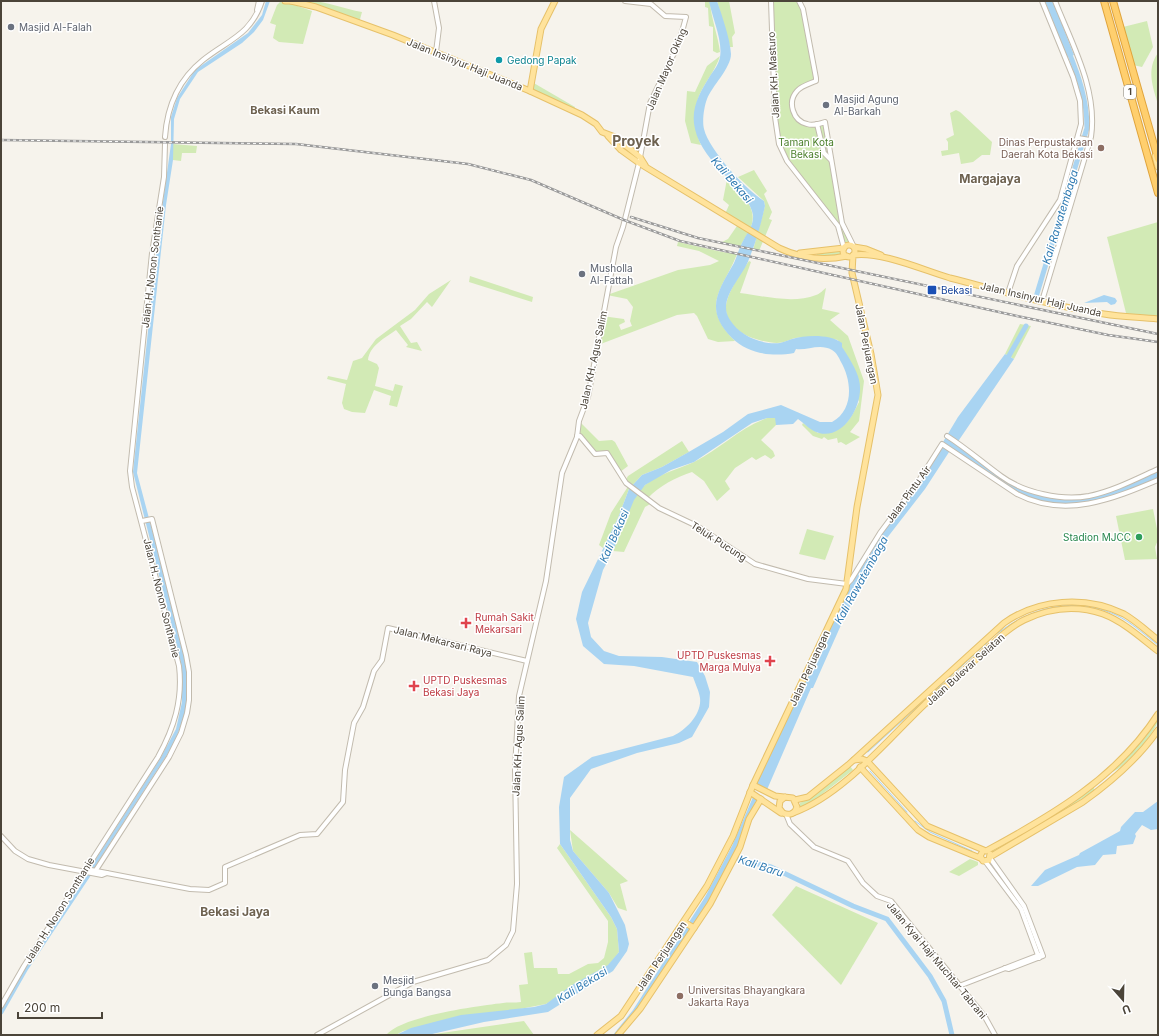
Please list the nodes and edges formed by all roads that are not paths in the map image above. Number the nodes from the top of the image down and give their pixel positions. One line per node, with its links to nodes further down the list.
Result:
1 (259, 1): 14 (street)
2 (262, 1): 14 (street)
3 (285, 1): 4 (main road, Jalan Insinyur Haji Juanda)
4 (292, 1): 15 (main road, Jalan Insinyur Haji Juanda)
5 (434, 1): 15 (street)
6 (555, 1): 16 (main road)
7 (625, 1): 24 (street, Jalan Mayor Oking)
8 (771, 1): 30 (street, Jalan KH. Masturo)
9 (799, 1): 17 (street)
10 (1042, 1): 19 (street)
11 (1055, 1): 20 (street)
12 (1104, 1): 27 (highway, 1)
13 (1112, 1): 22 (highway, 1)
14 (257, 11): 18 (street)
15 (436, 52): 16 (main road, Jalan Insinyur Haji Juanda)
16 (530, 91): 24 (main road, Jalan Insinyur Haji Juanda)
17 (817, 124): 25 (street); 25 (street)
18 (165, 137)
19 (1079, 138): 20 (street); 40 (street)
20 (1089, 140): 41 (street)
21 (165, 144): 49 (street, Jalan H. Nonon Sonthanie)
22 (1153, 146): 23 (highway, 1); 26 (main road)
23 (1158, 159)
24 (639, 160): 31 (main road, Jalan Insinyur Haji Juanda); 43 (street, Jalan KH. Agus Salim)
25 (831, 160): 29 (street)
26 (1158, 167)
27 (1157, 185): 28 (highway, 1)
28 (1158, 193)
29 (846, 231): 30 (street); 32 (street)
30 (841, 233): 33 (street, Jalan KH. Masturo)
31 (770, 241): 34 (main road, Jalan Insinyur Haji Juanda); 36 (main road, Jalan Insinyur Haji Juanda)
32 (854, 247): 33 (main road); 35 (main road); 38 (main road, Jalan Insinyur Haji Juanda)
33 (844, 248): 34 (main road, Jalan Insinyur Haji Juanda); 37 (main road)
34 (818, 251): 36 (main road)
35 (853, 254): 37 (main road); 38 (main road, Jalan Insinyur Haji Juanda); 39 (main road, Jalan Perjuangan)
36 (818, 258): 37 (main road, Jalan Insinyur Haji Juanda)
37 (848, 258): 39 (main road)
38 (886, 259): 40 (main road, Jalan Insinyur Haji Juanda)
39 (852, 268): 52 (main road, Jalan Perjuangan)
40 (1008, 292): 41 (main road, Jalan Insinyur Haji Juanda)
41 (1042, 301): 42 (main road, Jalan Insinyur Haji Juanda)
42 (1158, 318)
43 (577, 436): 52 (street, Teluk Pucung); 55 (street, Jalan KH. Agus Salim)
44 (947, 436): 45 (street)
45 (957, 443): 46 (street); 47 (street)
46 (951, 449): 48 (street); 52 (street, Jalan Pintu Air)
47 (1158, 469)
48 (1158, 480)
49 (143, 520): 50 (street, Jalan H. Nonon Sonthanie); 51 (street, Jalan H. Nonon Sonthanie)
50 (160, 555): 51 (street); 81 (street, Jalan H. Nonon Sonthanie)
51 (152, 558): 74 (street, Jalan H. Nonon Sonthanie)
52 (847, 584): 63 (main road, Jalan Perjuangan)
53 (1158, 640): 58 (main road, Jalan Bulevar Selatan)
54 (1158, 651): 59 (main road, Jalan Bulevar Selatan)
55 (527, 661): 81 (street, Jalan Mekarsari Raya); 89 (street, Jalan KH. Agus Salim)
56 (1158, 714): 73 (main road)
57 (1158, 730): 78 (main road)
58 (866, 748): 59 (main road); 60 (main road, Jalan Bulevar Selatan)
59 (874, 755): 61 (main road, Jalan Bulevar Selatan)
60 (853, 760): 61 (main road); 67 (main road, Jalan Bulevar Selatan)
61 (868, 763): 62 (main road, Jalan Bulevar Selatan); 72 (main road)
62 (862, 769): 68 (main road, Jalan Bulevar Selatan); 75 (main road)
63 (755, 786): 64 (main road, Jalan Perjuangan); 65 (main road)
64 (751, 793): 66 (main road); 76 (main road, Jalan Perjuangan)
65 (785, 797): 67 (main road); 70 (main road)
66 (760, 798): 70 (main road); 77 (main road, Jalan Perjuangan)
67 (798, 800): 68 (main road); 69 (main road)
68 (800, 810): 69 (main road, Jalan Bulevar Selatan)
69 (793, 813): 70 (main road)
70 (785, 814): 86 (street, Jalan Kyai Haji Muchtar Tabrani)
71 (1, 836): 79 (street)
72 (976, 848): 73 (main road); 75 (main road)
73 (984, 851): 78 (main road); 78 (main road)
74 (96, 852): 79 (street); 80 (street, Jalan H. Nonon Sonthanie)
75 (972, 856): 78 (main road)
76 (724, 857): 77 (main road); 82 (main road, Jalan Perjuangan)
77 (733, 859): 83 (main road, Jalan Perjuangan)
78 (986, 859): 86 (street)
79 (73, 870): 80 (street)
80 (86, 870): 81 (street); 81 (street); 87 (street, Jalan H. Nonon Sonthanie)
81 (100, 872)
82 (685, 923): 83 (main road); 84 (main road, Jalan Perjuangan)
83 (693, 928): 85 (main road, Jalan Perjuangan)
84 (651, 971): 85 (main road); 88 (main road, Jalan Perjuangan)
85 (660, 977): 88 (main road, Jalan Perjuangan)
86 (960, 986): 92 (street, Jalan Kyai Haji Muchtar Tabrani)
87 (1, 1006)
88 (636, 1006): 90 (main road, Jalan Perjuangan); 91 (main road, Jalan Perjuangan)
89 (317, 1035)
90 (596, 1035)
91 (618, 1035)
92 (995, 1035)

